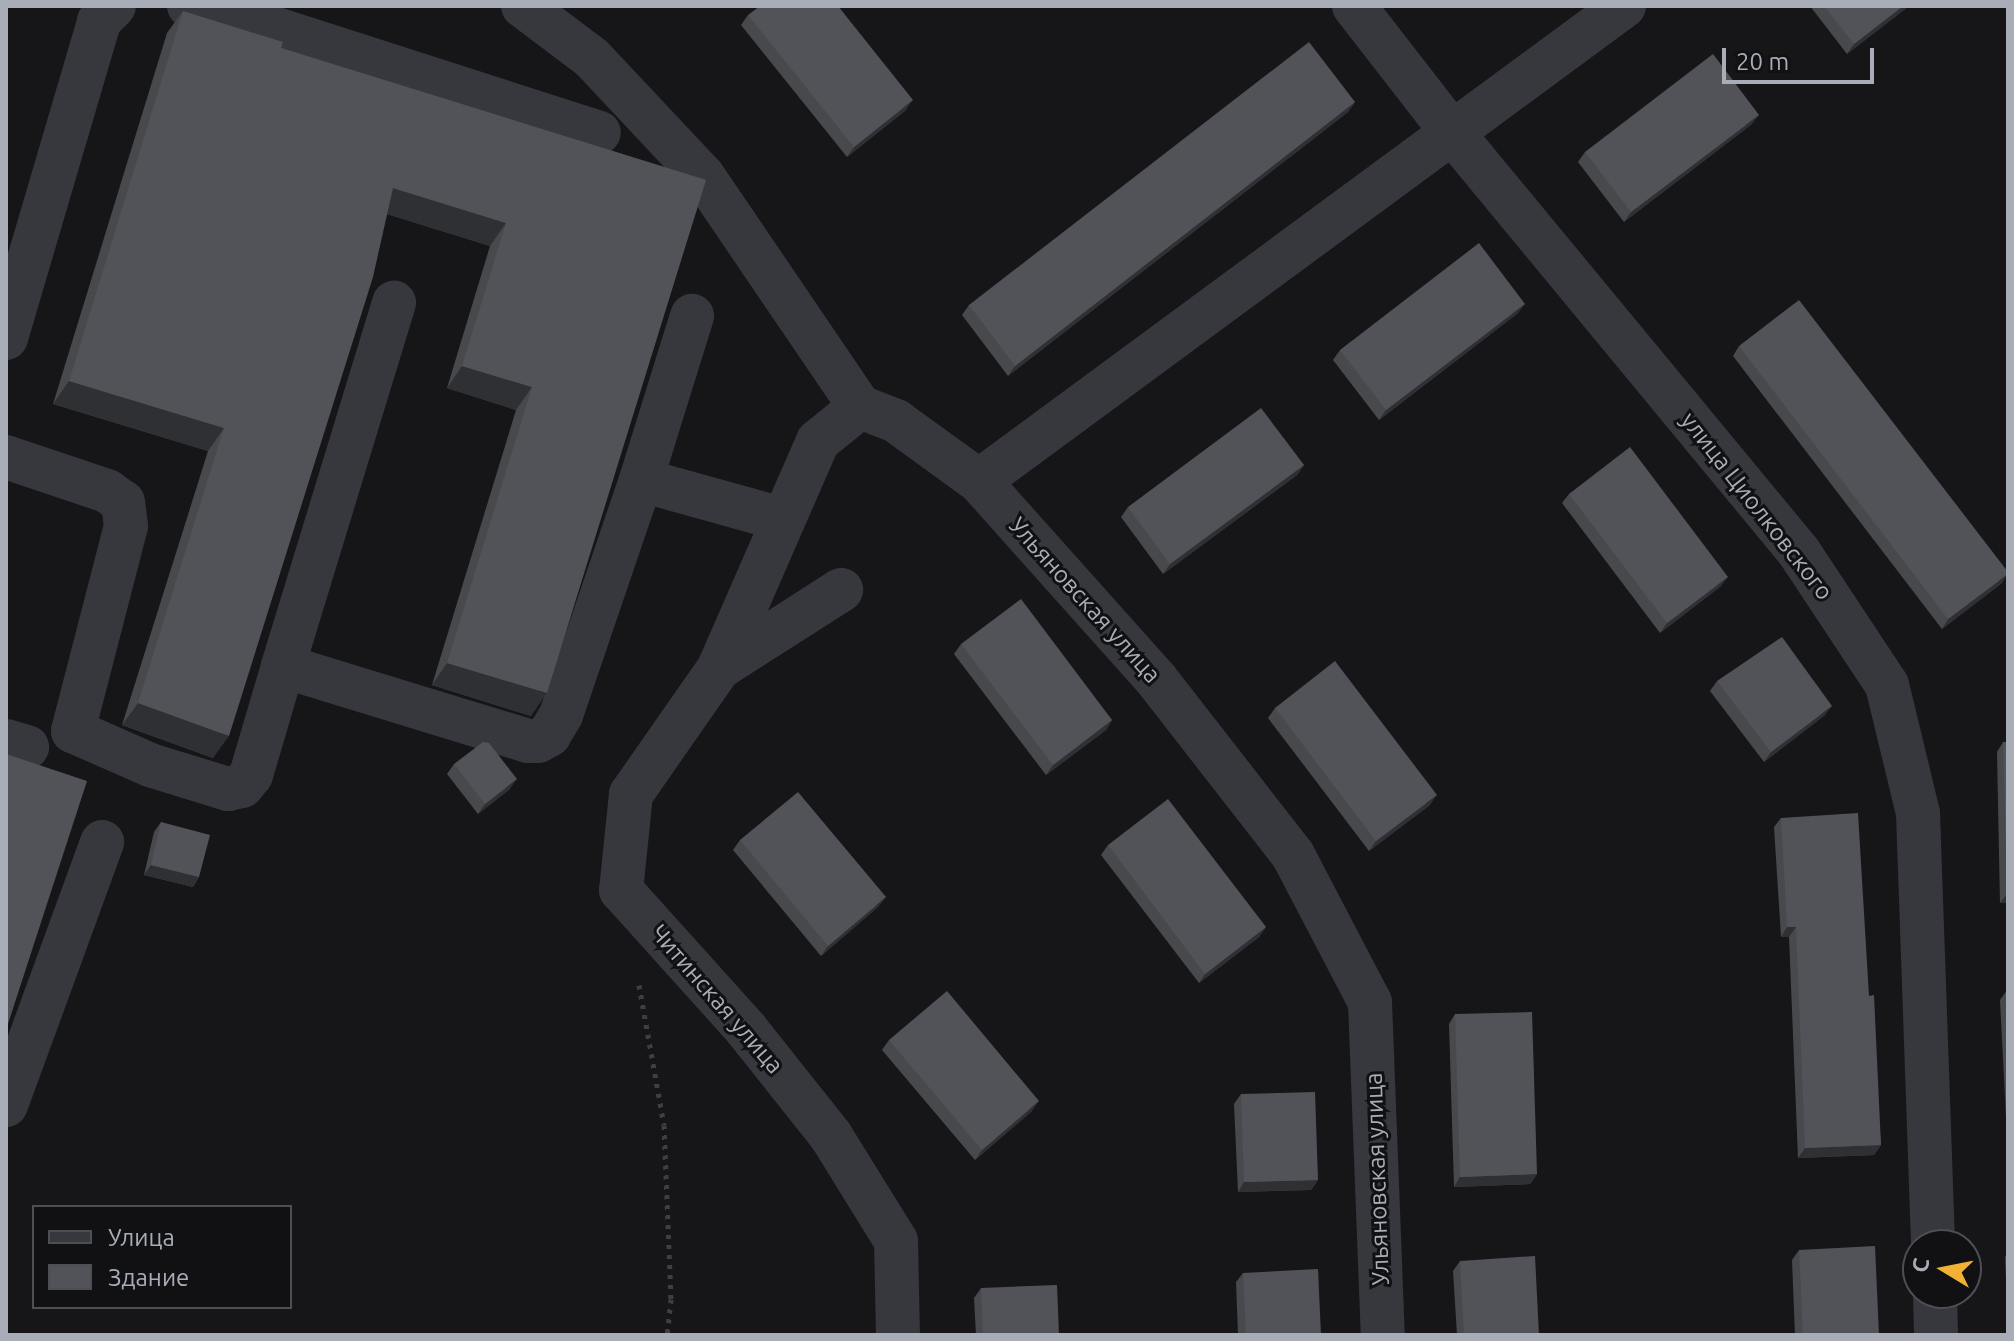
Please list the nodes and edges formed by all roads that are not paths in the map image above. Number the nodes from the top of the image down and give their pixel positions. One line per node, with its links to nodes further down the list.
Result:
1 (114, 6): 10 (street)
2 (189, 6): 7 (street)
3 (523, 6): 11 (street)
4 (1354, 6): 6 (street, улица Циолковского)
5 (1624, 6): 6 (street)
6 (1451, 131): 14 (street); 21 (street, улица Циолковского)
7 (599, 133)
8 (394, 303): 17 (street)
9 (692, 316): 13 (street)
10 (6, 338)
11 (860, 407): 14 (street, Ульяновская улица); 15 (street)
12 (6, 457): 17 (street)
13 (641, 480): 15 (street); 17 (street)
14 (979, 481): 24 (street, Ульяновская улица)
15 (782, 519): 18 (street)
16 (841, 590): 18 (street)
17 (283, 666)
18 (719, 668): 23 (street, Читинская улица)
19 (102, 842): 20 (street)
20 (6, 1105)
21 (1932, 1229)
22 (1935, 1309): 25 (street)
23 (898, 1335)
24 (1383, 1335)
25 (1936, 1335)

